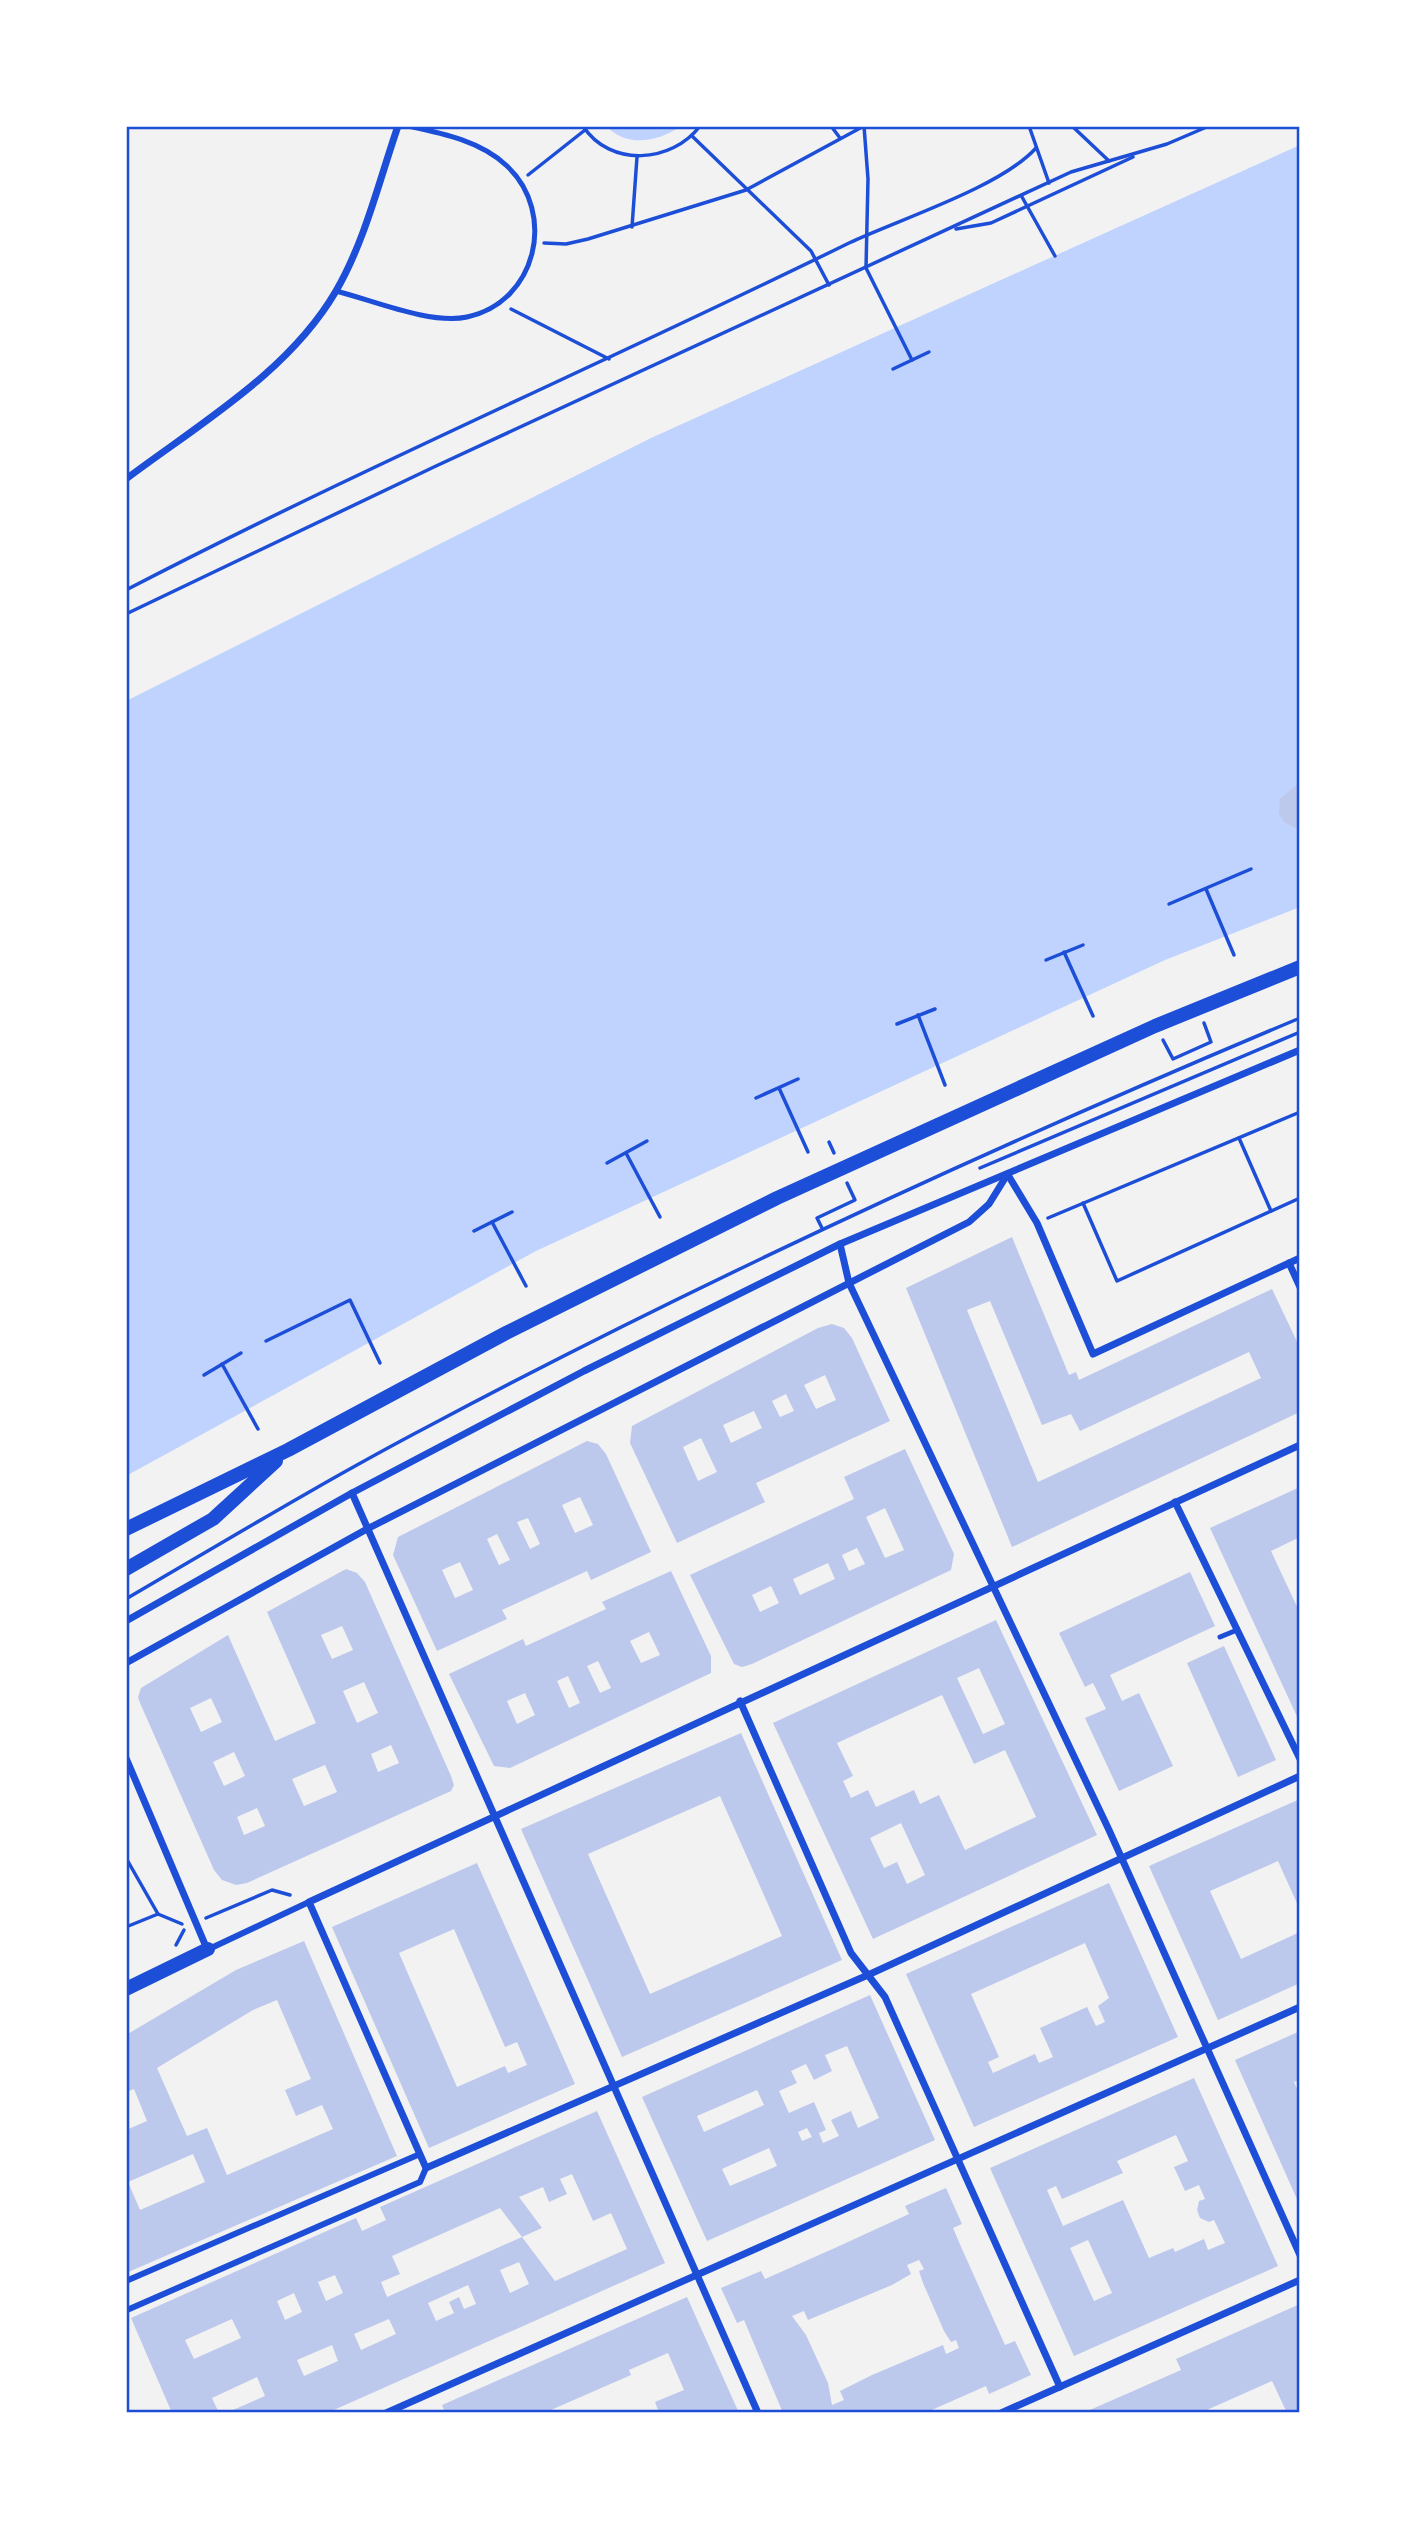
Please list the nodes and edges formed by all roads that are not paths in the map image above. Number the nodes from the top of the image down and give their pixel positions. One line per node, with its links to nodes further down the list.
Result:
1 (398, 126): 3 (street)
2 (408, 126): 3 (lane)
3 (336, 291): 4 (street)
4 (126, 479)
5 (1300, 967): 14 (main road)
6 (1300, 1050): 7 (street)
7 (1008, 1175): 8 (street); 10 (street); 11 (street)
8 (840, 1244): 11 (street); 15 (street)
9 (1300, 1258): 10 (street)
10 (1289, 1263): 12 (street)
11 (849, 1283): 18 (street); 20 (street)
12 (1300, 1287)
13 (1300, 1445): 16 (street)
14 (288, 1450): 17 (main road); 19 (main road)
15 (352, 1493): 18 (street); 21 (street)
16 (1174, 1502): 20 (street); 22 (street)
17 (126, 1529)
18 (367, 1529): 24 (street); 29 (street)
19 (126, 1569)
20 (994, 1584): 25 (street); 30 (street)
21 (126, 1621)
22 (1237, 1630): 23 (lane); 27 (street)
23 (1220, 1637)
24 (126, 1663)
25 (740, 1701): 29 (street); 33 (street)
26 (126, 1758): 32 (street)
27 (1300, 1759)
28 (1300, 1776): 30 (street)
29 (494, 1816): 31 (street); 37 (street)
30 (1121, 1857): 33 (street); 36 (street)
31 (309, 1902): 32 (street); 38 (street)
32 (208, 1949): 34 (main road)
33 (868, 1975): 37 (street); 39 (street)
34 (126, 1989)
35 (1300, 2007): 36 (street)
36 (1207, 2048): 39 (street); 41 (street)
37 (614, 2086): 40 (street); 42 (street)
38 (420, 2154): 40 (street); 44 (street)
39 (957, 2158): 42 (street); 46 (street)
40 (426, 2168): 45 (street)
41 (1300, 2255)
42 (697, 2274): 47 (street); 48 (street)
43 (1300, 2280): 46 (street)
44 (126, 2281)
45 (126, 2307)
46 (1060, 2387): 49 (street)
47 (386, 2413)
48 (758, 2413)
49 (1001, 2413)

